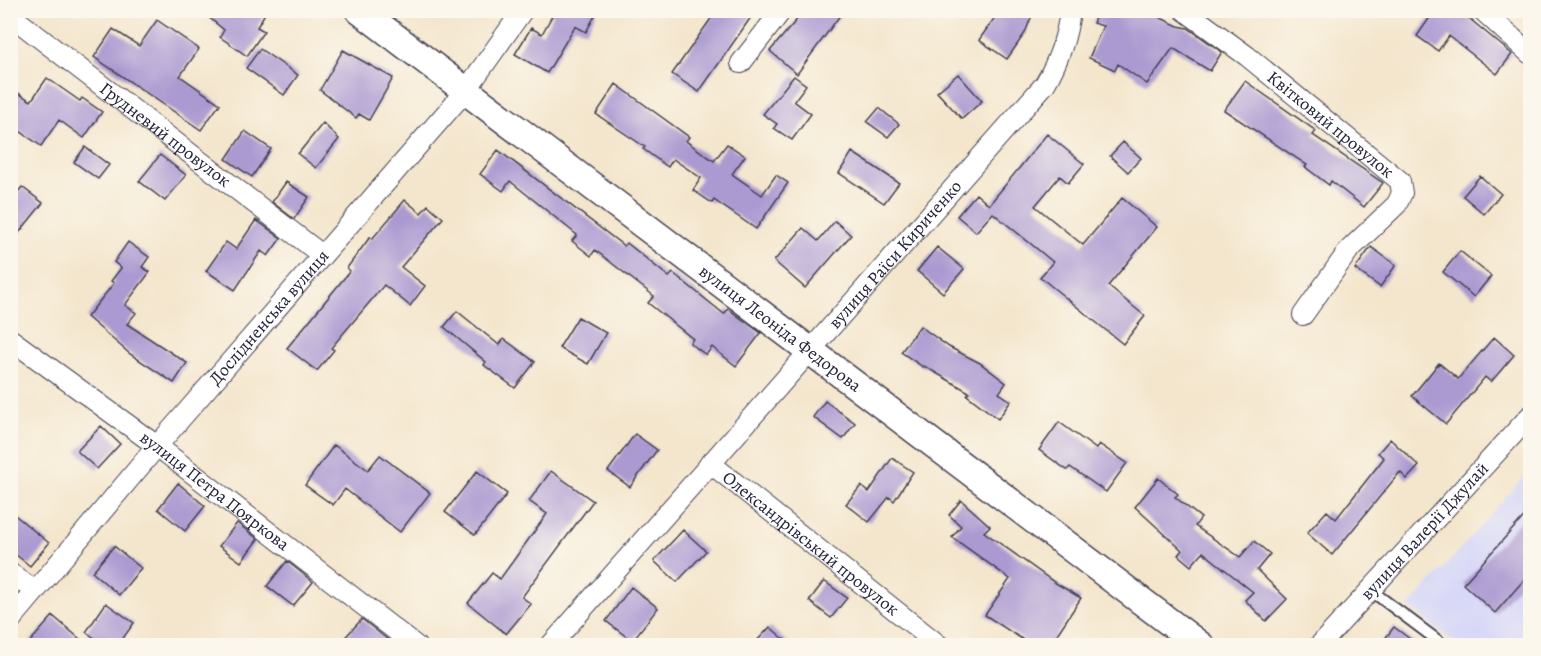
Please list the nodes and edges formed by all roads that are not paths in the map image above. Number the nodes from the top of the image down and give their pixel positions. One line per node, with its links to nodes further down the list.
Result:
1 (359, 10): 10 (street, вулиця Леоніда Федорова)
2 (523, 10): 10 (street, Дослідненська вулиця)
3 (782, 10): 9 (street)
4 (1070, 10): 14 (street, вулиця Раїси Кириченко)
5 (1184, 10): 12 (street, Квітковий провулок)
6 (1482, 10): 8 (street)
7 (10, 15): 11 (street, Грудневий провулок)
8 (1530, 54)
9 (741, 63)
10 (467, 90): 11 (street, Дослідненська вулиця); 14 (street, вулиця Леоніда Федорова)
11 (322, 255): 16 (street, Дослідненська вулиця)
12 (1303, 315)
13 (10, 339): 16 (street, вулиця Петра Пояркова)
14 (809, 351): 17 (street, вулиця Раїси Кириченко); 25 (street, вулиця Леоніда Федорова)
15 (1530, 416): 19 (street, вулиця Валерії Джулай)
16 (157, 446): 20 (street, Дослідненська вулиця); 22 (street, вулиця Петра Пояркова)
17 (710, 463): 23 (street, вулиця Раїси Кириченко); 24 (street, Олександрівський провулок)
18 (10, 573): 20 (street)
19 (1369, 589): 26 (street, вулиця Валерії Джулай); 27 (lane)
20 (35, 591): 21 (street, Дослідненська вулиця)
21 (10, 621)
22 (416, 645)
23 (550, 645)
24 (940, 645)
25 (1201, 645)
26 (1319, 645)
27 (1444, 645)

